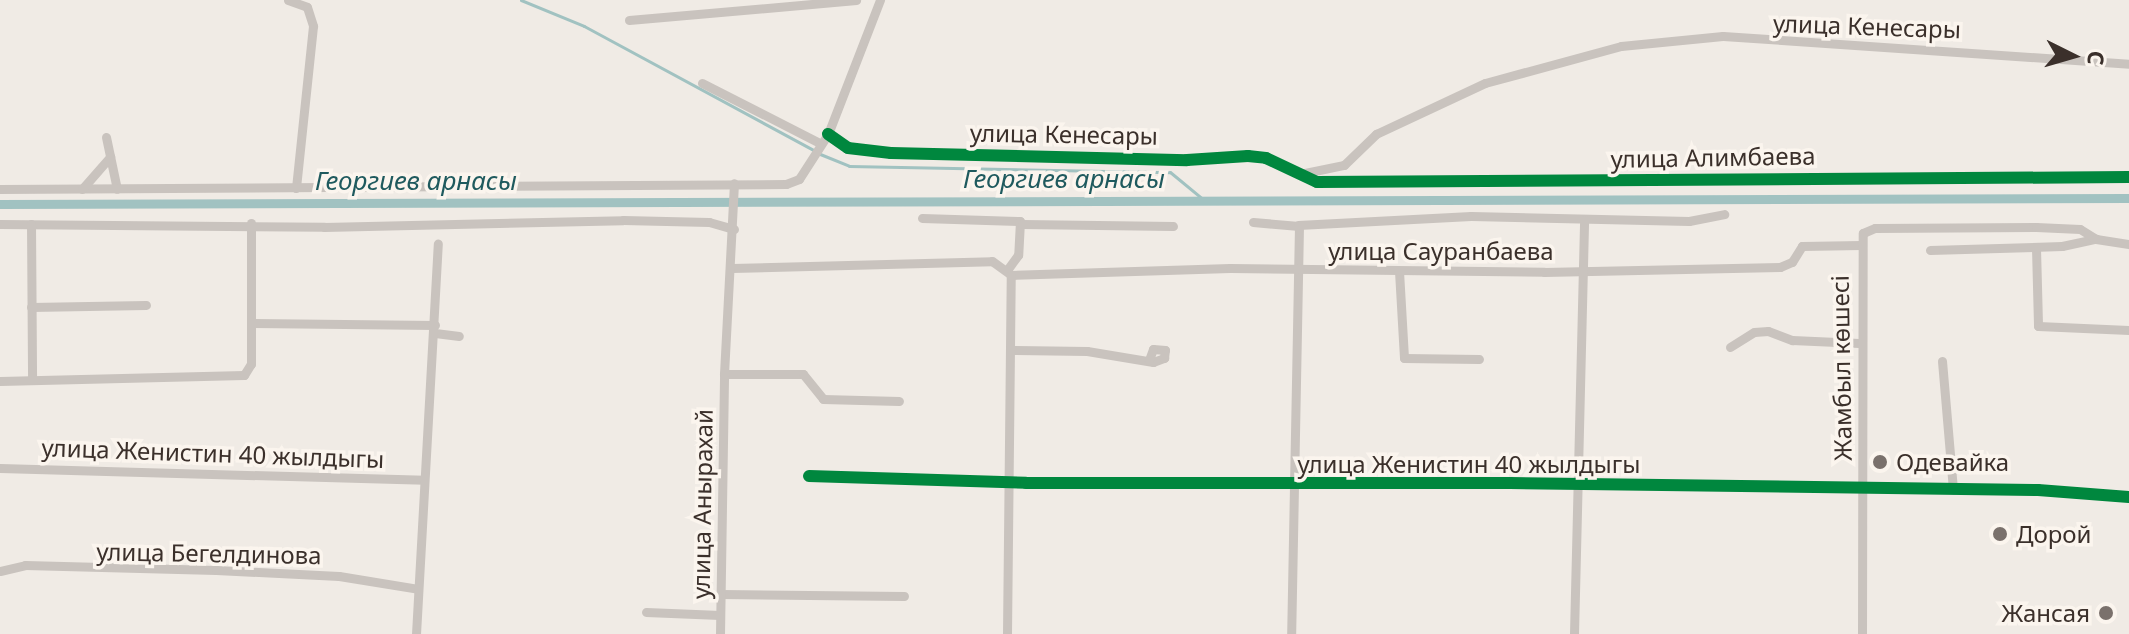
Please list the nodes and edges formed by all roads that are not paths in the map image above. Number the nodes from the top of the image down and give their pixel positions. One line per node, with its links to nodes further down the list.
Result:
1 (288, 0): 14 (street)
2 (856, 0): 4 (street)
3 (880, 0): 7 (street)
4 (629, 20)
5 (2129, 64): 11 (street, улица Кенесары)
6 (702, 83): 9 (street)
7 (828, 134): 9 (street); 11 (street, улица Кенесары)
8 (106, 137): 10 (street)
9 (820, 143): 13 (street)
10 (110, 157): 16 (street); 17 (street)
11 (1300, 174): 12 (street, улица Алимбаева)
12 (2129, 177)
13 (734, 183): 14 (street); 27 (street, улица Анырахай)
14 (296, 188): 17 (street)
15 (0, 189): 16 (street)
16 (82, 189): 17 (street)
17 (117, 189)
18 (1724, 214): 20 (street)
19 (922, 218): 25 (street)
20 (1584, 220): 26 (street); 38 (street)
21 (1253, 222): 26 (street)
22 (251, 223): 24 (street); 27 (street); 42 (street)
23 (0, 224): 24 (street)
24 (31, 224): 41 (street)
25 (1022, 224): 28 (street); 39 (street)
26 (1298, 225): 36 (street)
27 (734, 226): 35 (street, улица Анырахай)
28 (1173, 226)
29 (2096, 239): 31 (street, улица Сауранбаева); 32 (street, улица Сауранбаева); 33 (street)
30 (438, 244): 43 (street)
31 (2129, 244)
32 (1861, 245): 38 (street, улица Сауранбаева); 46 (street, Жамбыл көшесі)
33 (2036, 248): 34 (street); 44 (street)
34 (1930, 250)
35 (732, 268): 39 (street, улица Сауранбаева); 52 (street, улица Анырахай)
36 (1296, 271): 37 (street, улица Сауранбаева); 39 (street, улица Сауранбаева); 60 (street)
37 (1399, 271): 38 (street, улица Сауранбаева); 49 (street)
38 (1579, 271): 61 (street)
39 (1010, 272): 48 (street)
40 (146, 305): 41 (street)
41 (31, 307): 53 (street)
42 (252, 323): 43 (street); 53 (street)
43 (435, 329): 45 (street); 58 (street)
44 (2129, 330)
45 (459, 336)
46 (1859, 343): 47 (street); 63 (street, Жамбыл көшесі)
47 (1730, 347)
48 (1011, 350): 50 (street); 59 (street)
49 (1479, 359)
50 (1149, 360)
51 (1942, 361): 62 (street)
52 (724, 374): 55 (street); 67 (street, улица Анырахай)
53 (32, 380): 54 (street)
54 (0, 381)
55 (899, 401)
56 (0, 468): 58 (street, улица Женистин 40 жылдыгы)
57 (809, 476): 59 (street, улица Женистин 40 жылдыгы)
58 (424, 480): 66 (street)
59 (1010, 483): 60 (street, улица Женистин 40 жылдыгы); 73 (street)
60 (1293, 485): 61 (street, улица Женистин 40 жылдыгы); 74 (street)
61 (1577, 485): 63 (street, улица Женистин 40 жылдыгы); 75 (street)
62 (1953, 490): 63 (street, улица Женистин 40 жылдыгы); 64 (street, улица Женистин 40 жылдыгы)
63 (1863, 491): 76 (street, Жамбыл көшесі)
64 (2129, 497)
65 (0, 571): 66 (street, улица Бегелдинова)
66 (418, 589): 71 (street)
67 (721, 594): 68 (street); 70 (street, улица Анырахай)
68 (904, 596)
69 (646, 612): 70 (street)
70 (720, 615): 72 (street, улица Анырахай)
71 (416, 634)
72 (720, 634)
73 (1007, 634)
74 (1291, 634)
75 (1574, 634)
76 (1862, 634)

